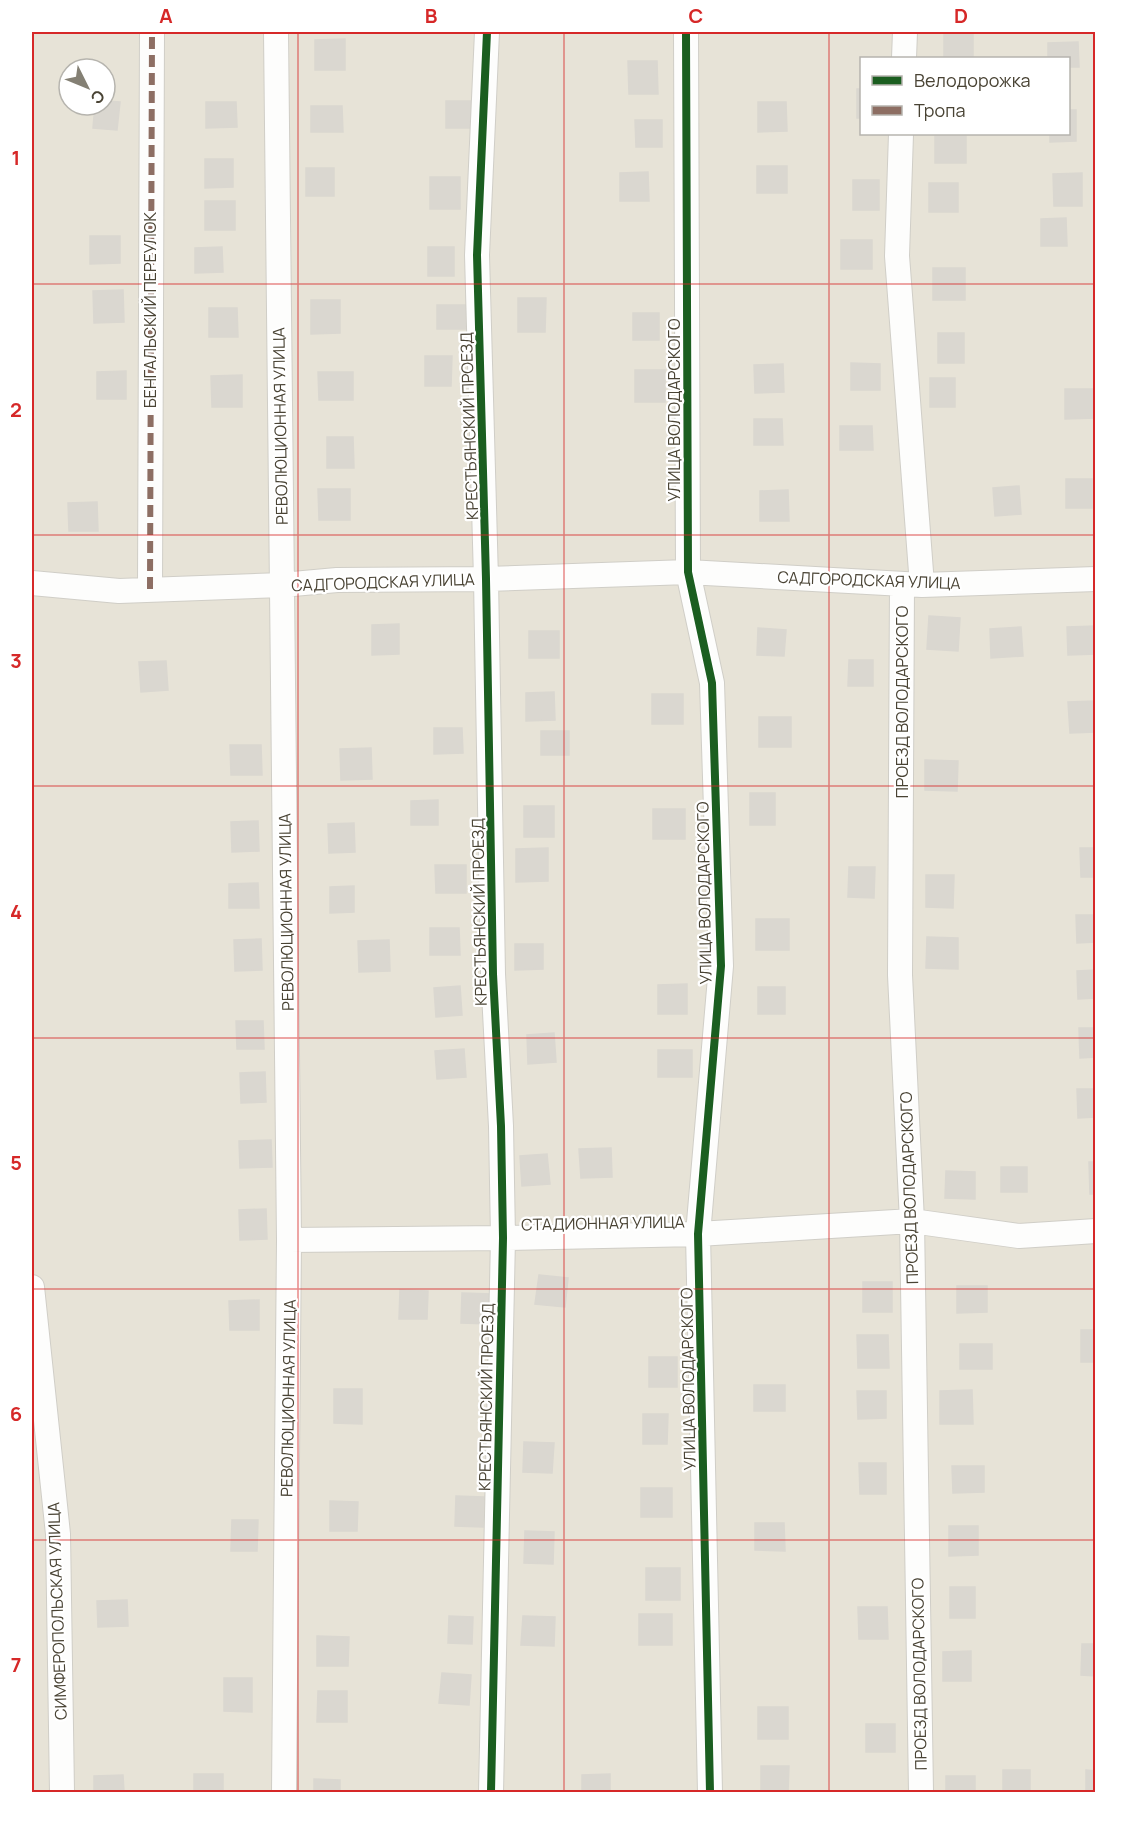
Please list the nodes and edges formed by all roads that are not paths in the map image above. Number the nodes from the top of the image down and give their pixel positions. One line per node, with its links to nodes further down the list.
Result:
1 (152, 32): 14 (street, БЕНГАЛЬСКИЙ ПЕРЕУЛОК)
2 (276, 32): 13 (street, РЕВОЛЮЦИОННАЯ УЛИЦА)
3 (488, 32): 9 (street, КРЕСТЬЯНСКИЙ ПРОЕЗД)
4 (686, 32): 8 (street, УЛИЦА ВОЛОДАРСКОГО)
5 (904, 32): 6 (street)
6 (904, 57)
7 (901, 135): 12 (street, ПРОЕЗД ВОЛОДАРСКОГО)
8 (688, 573): 9 (street, САДГОРОДСКАЯ УЛИЦА); 12 (street, САДГОРОДСКАЯ УЛИЦА); 17 (street, УЛИЦА ВОЛОДАРСКОГО)
9 (486, 579): 13 (street, САДГОРОДСКАЯ УЛИЦА); 18 (street, КРЕСТЬЯНСКИЙ ПРОЕЗД)
10 (1095, 579): 12 (street, САДГОРОДСКАЯ УЛИЦА)
11 (32, 583): 14 (street, САДГОРОДСКАЯ УЛИЦА)
12 (912, 584): 15 (street, ПРОЕЗД ВОЛОДАРСКОГО)
13 (282, 585): 14 (street, САДГОРОДСКАЯ УЛИЦА); 19 (street, РЕВОЛЮЦИОННАЯ УЛИЦА)
14 (150, 590)
15 (912, 1221): 16 (street, СТАДИОННАЯ УЛИЦА); 17 (street, СТАДИОННАЯ УЛИЦА); 25 (street, ПРОЕЗД ВОЛОДАРСКОГО)
16 (1095, 1231)
17 (698, 1234): 18 (street, СТАДИОННАЯ УЛИЦА); 24 (street, УЛИЦА ВОЛОДАРСКОГО)
18 (502, 1238): 19 (street, СТАДИОННАЯ УЛИЦА); 23 (street, КРЕСТЬЯНСКИЙ ПРОЕЗД)
19 (289, 1240): 22 (street, РЕВОЛЮЦИОННАЯ УЛИЦА)
20 (32, 1287): 21 (street, СИМФЕРОПОЛЬСКАЯ УЛИЦА)
21 (62, 1792)
22 (284, 1792)
23 (491, 1792)
24 (710, 1792)
25 (921, 1792)

